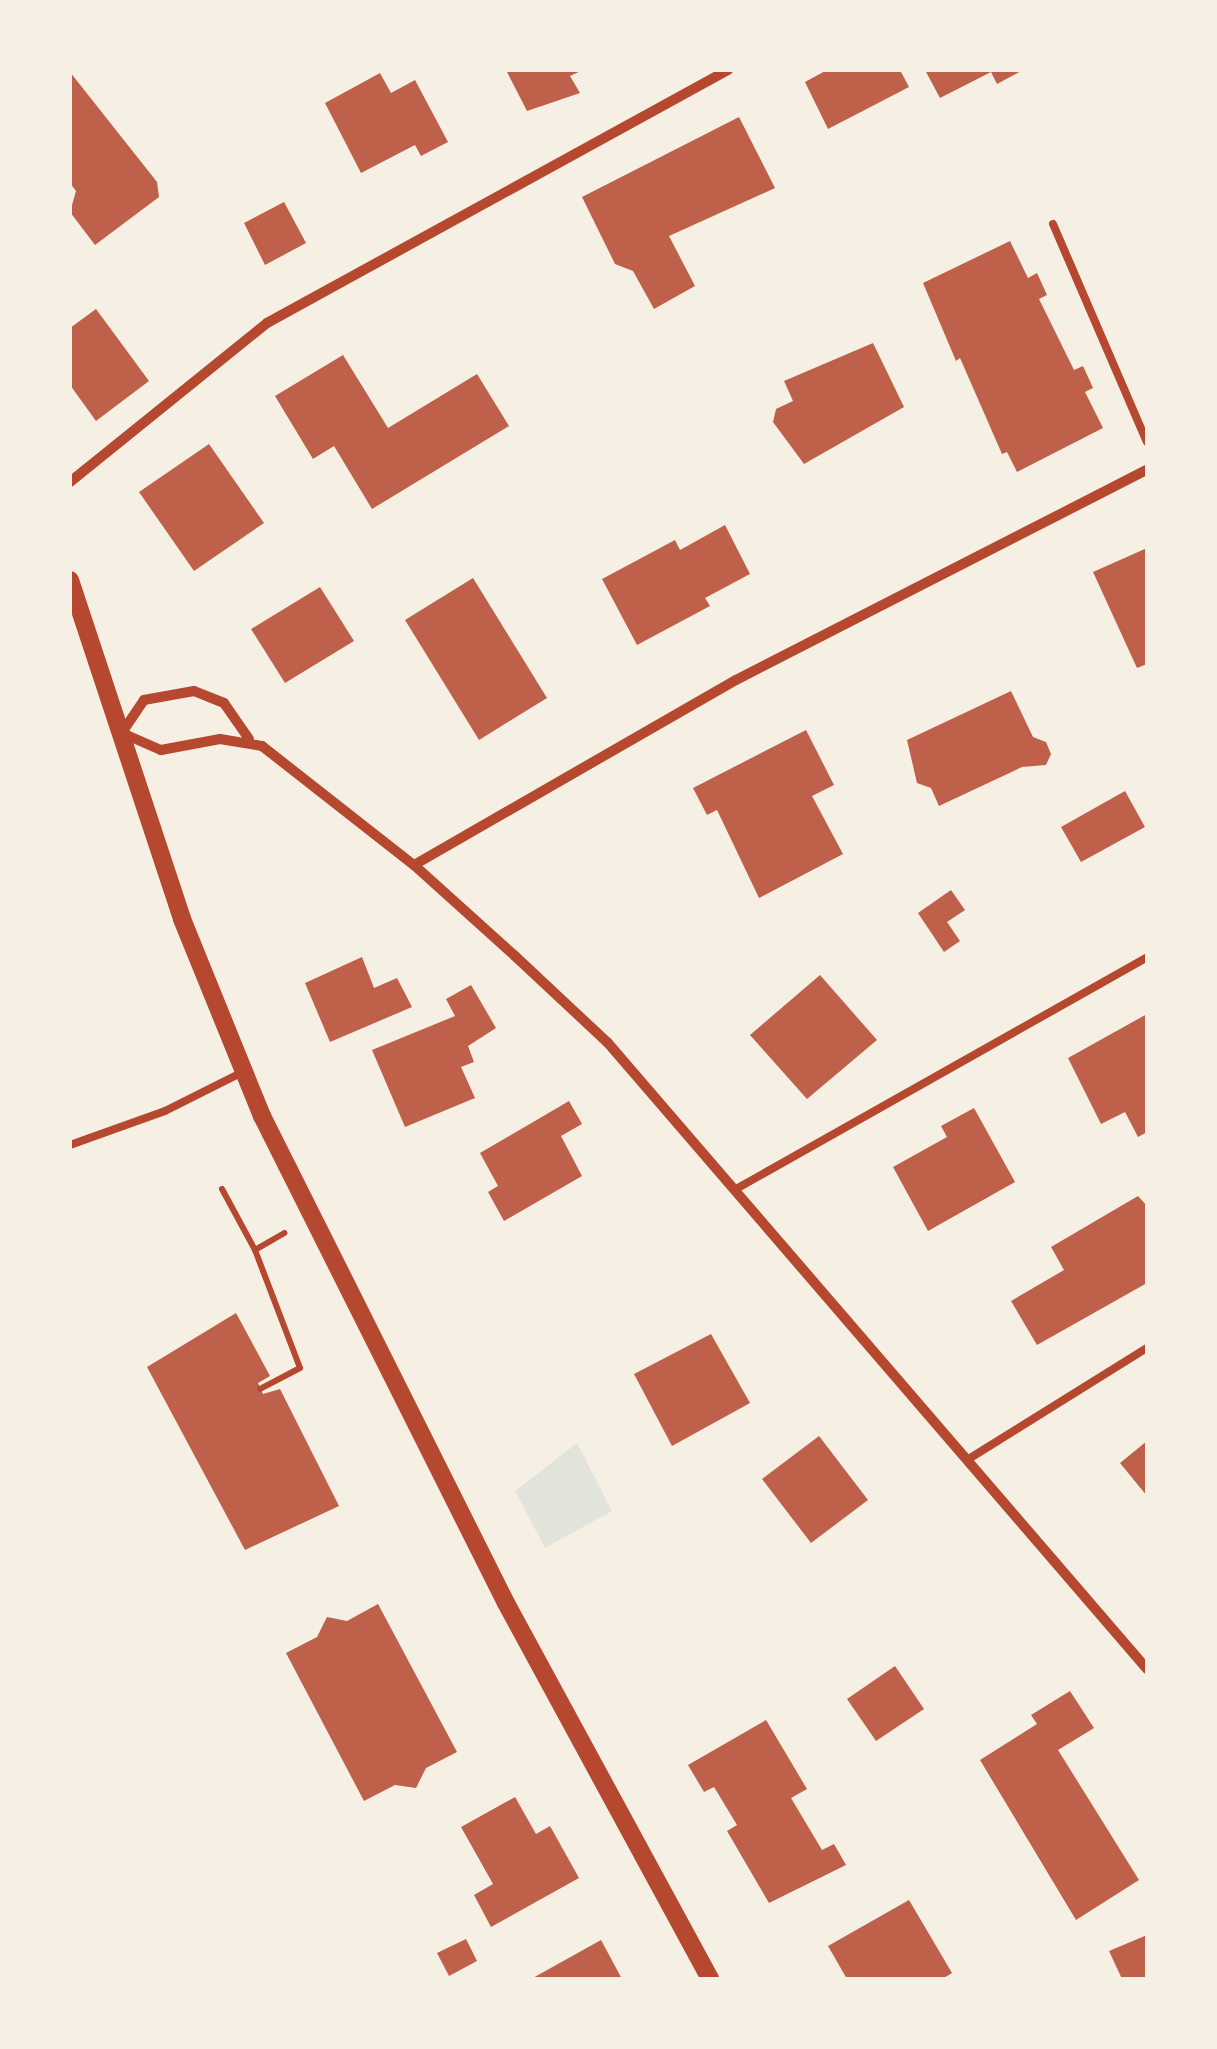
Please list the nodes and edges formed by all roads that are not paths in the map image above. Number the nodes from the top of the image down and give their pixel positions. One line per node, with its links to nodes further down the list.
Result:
1 (728, 70): 5 (street)
2 (1053, 224): 3 (lane)
3 (1147, 442)
4 (1147, 470): 9 (street)
5 (70, 482)
6 (70, 580): 7 (street)
7 (122, 733): 8 (street); 8 (street); 11 (street)
8 (249, 739): 9 (street)
9 (414, 865): 13 (street)
10 (1147, 956): 13 (lane)
11 (243, 1072): 12 (lane); 17 (street)
12 (70, 1146)
13 (736, 1189): 15 (street)
14 (1147, 1348): 15 (lane)
15 (967, 1460): 16 (street)
16 (1147, 1669)
17 (710, 1979)

